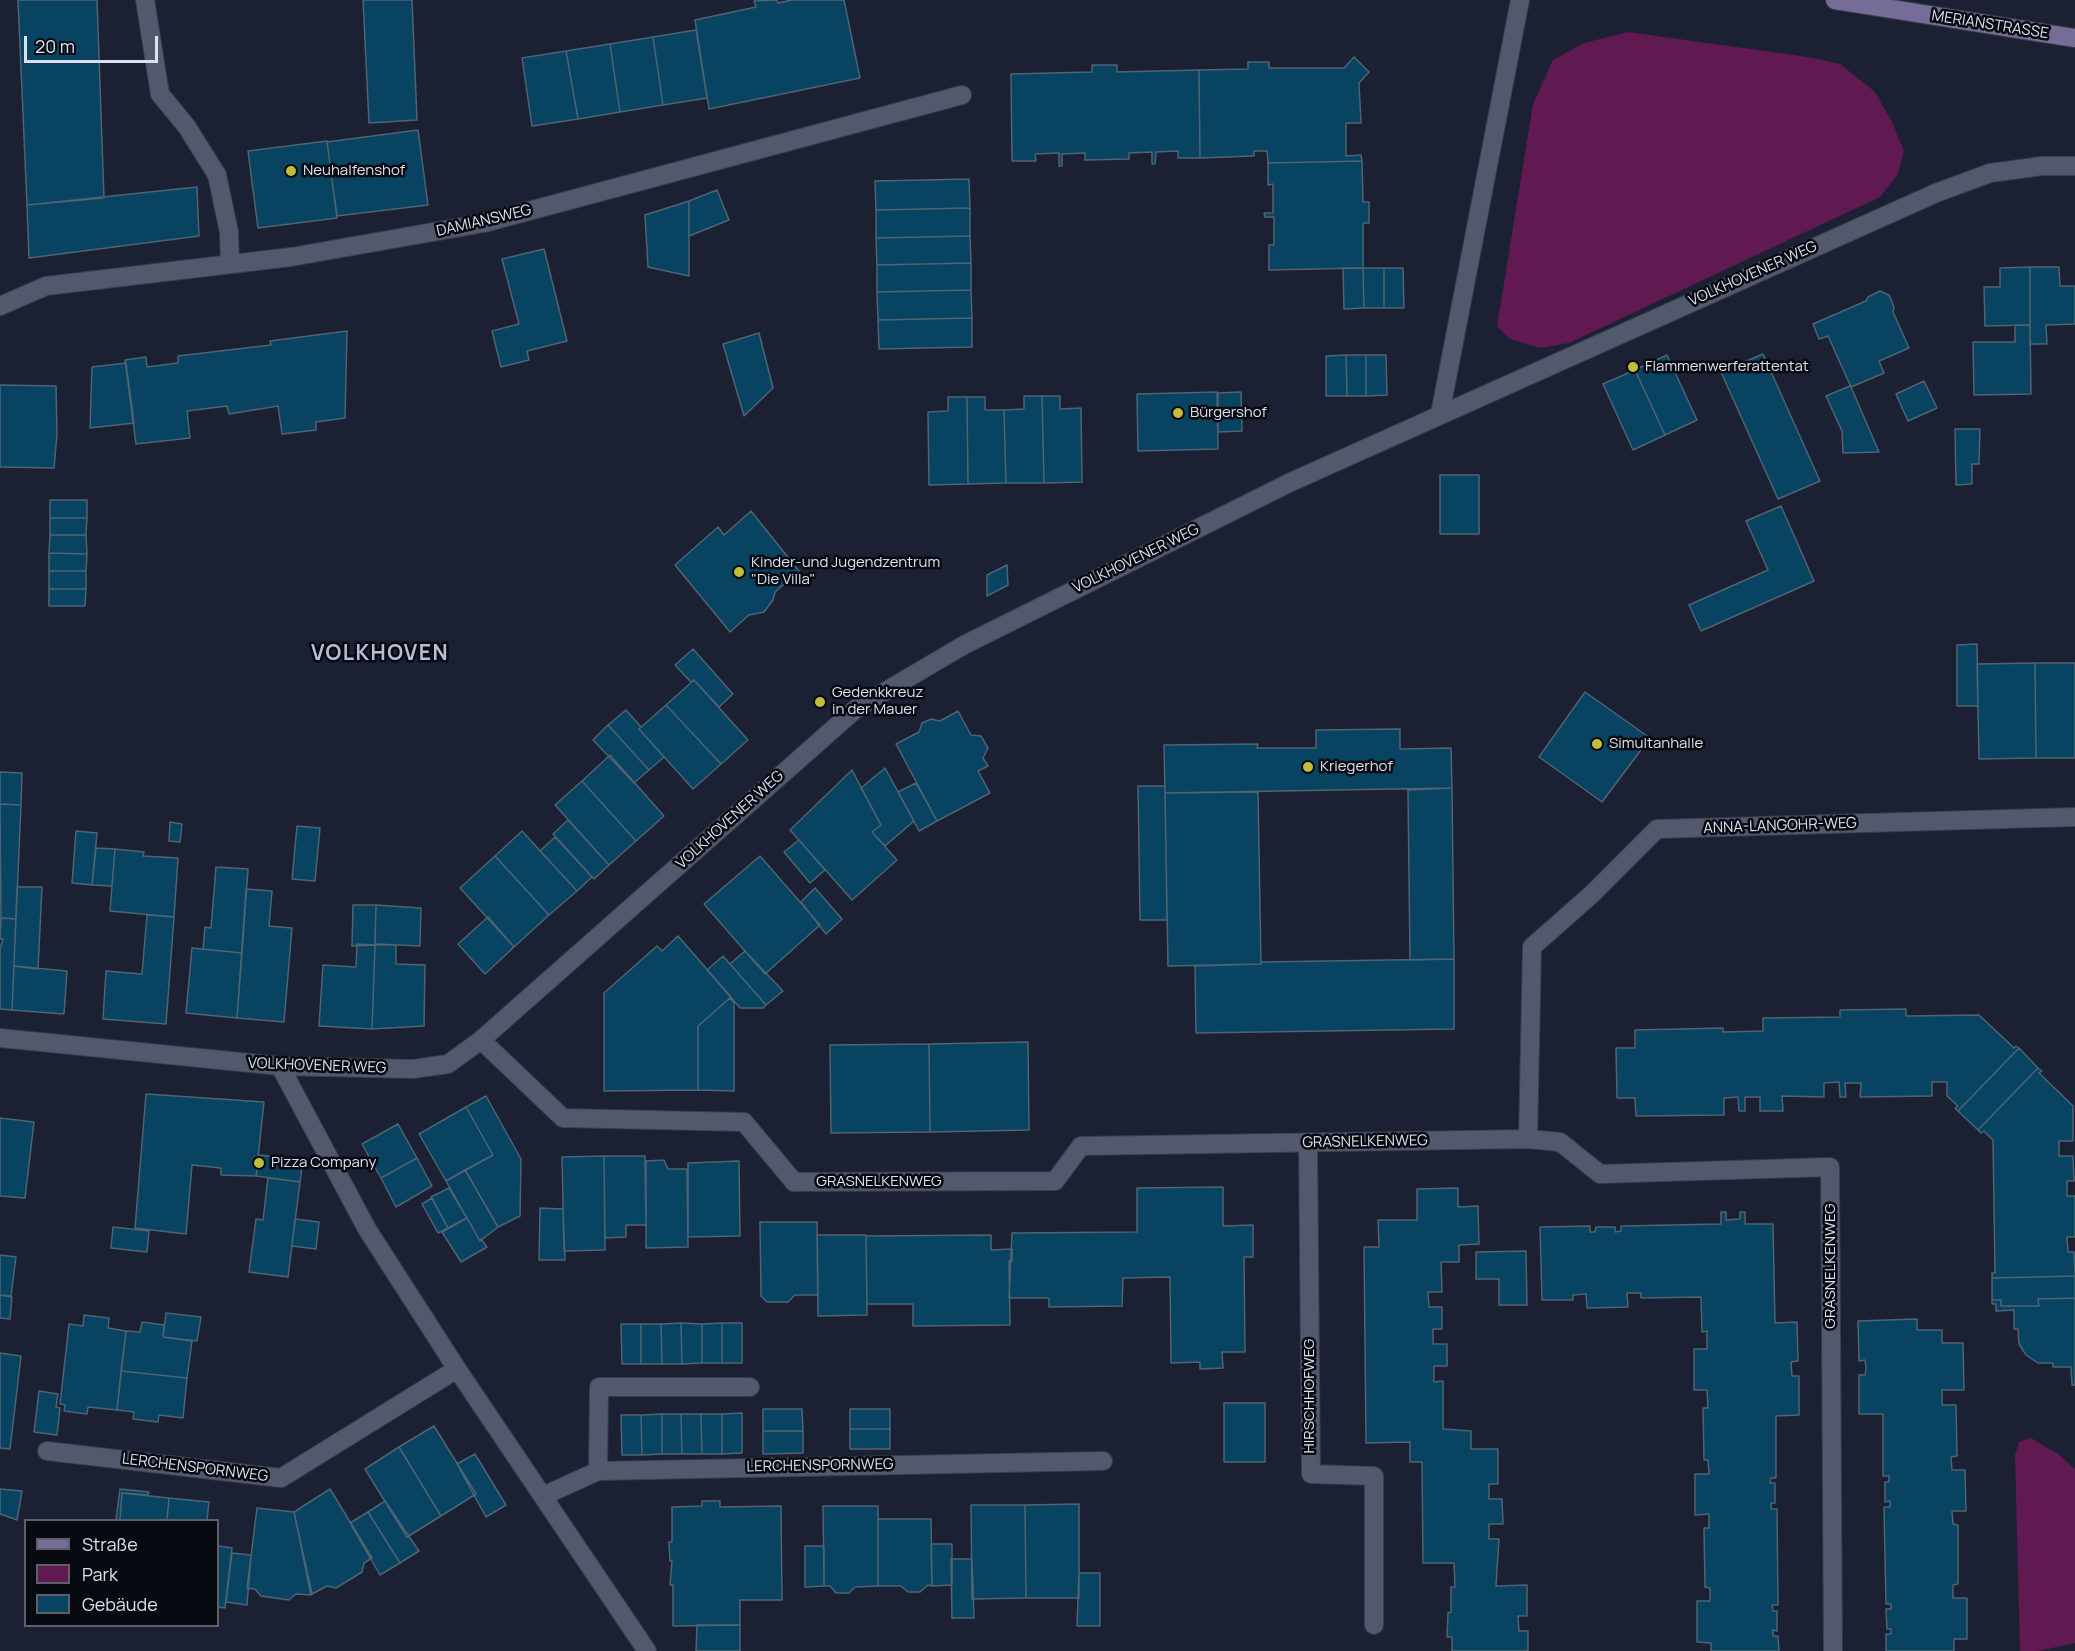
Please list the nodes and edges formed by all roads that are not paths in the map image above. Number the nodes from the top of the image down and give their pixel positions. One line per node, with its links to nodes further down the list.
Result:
1 (145, 0): 7 (street)
2 (1520, 0): 9 (street)
3 (1835, 0): 4 (street, MERIANSTRASSE)
4 (2075, 38)
5 (962, 95): 7 (street, DAMIANSWEG)
6 (2075, 166): 9 (street, VOLKHOVENER WEG)
7 (230, 264): 8 (street, DAMIANSWEG)
8 (0, 306)
9 (1440, 414): 12 (street, VOLKHOVENER WEG)
10 (2075, 817): 14 (street, ANNA-LANGOHR-WEG)
11 (0, 1038): 13 (street, VOLKHOVENER WEG)
12 (481, 1040): 13 (street, VOLKHOVENER WEG); 15 (street, GRASNELKENWEG)
13 (280, 1066): 16 (street)
14 (1527, 1139): 15 (street, GRASNELKENWEG); 24 (street, GRASNELKENWEG)
15 (1308, 1143): 22 (street, HIRSCHHOFWEG)
16 (457, 1369): 18 (street, LERCHENSPORNWEG); 21 (street)
17 (750, 1387): 20 (street)
18 (47, 1451)
19 (1103, 1461): 20 (street, LERCHENSPORNWEG)
20 (598, 1471): 21 (street, LERCHENSPORNWEG)
21 (543, 1496): 23 (street)
22 (1374, 1625)
23 (647, 1651)
24 (1833, 1651)

